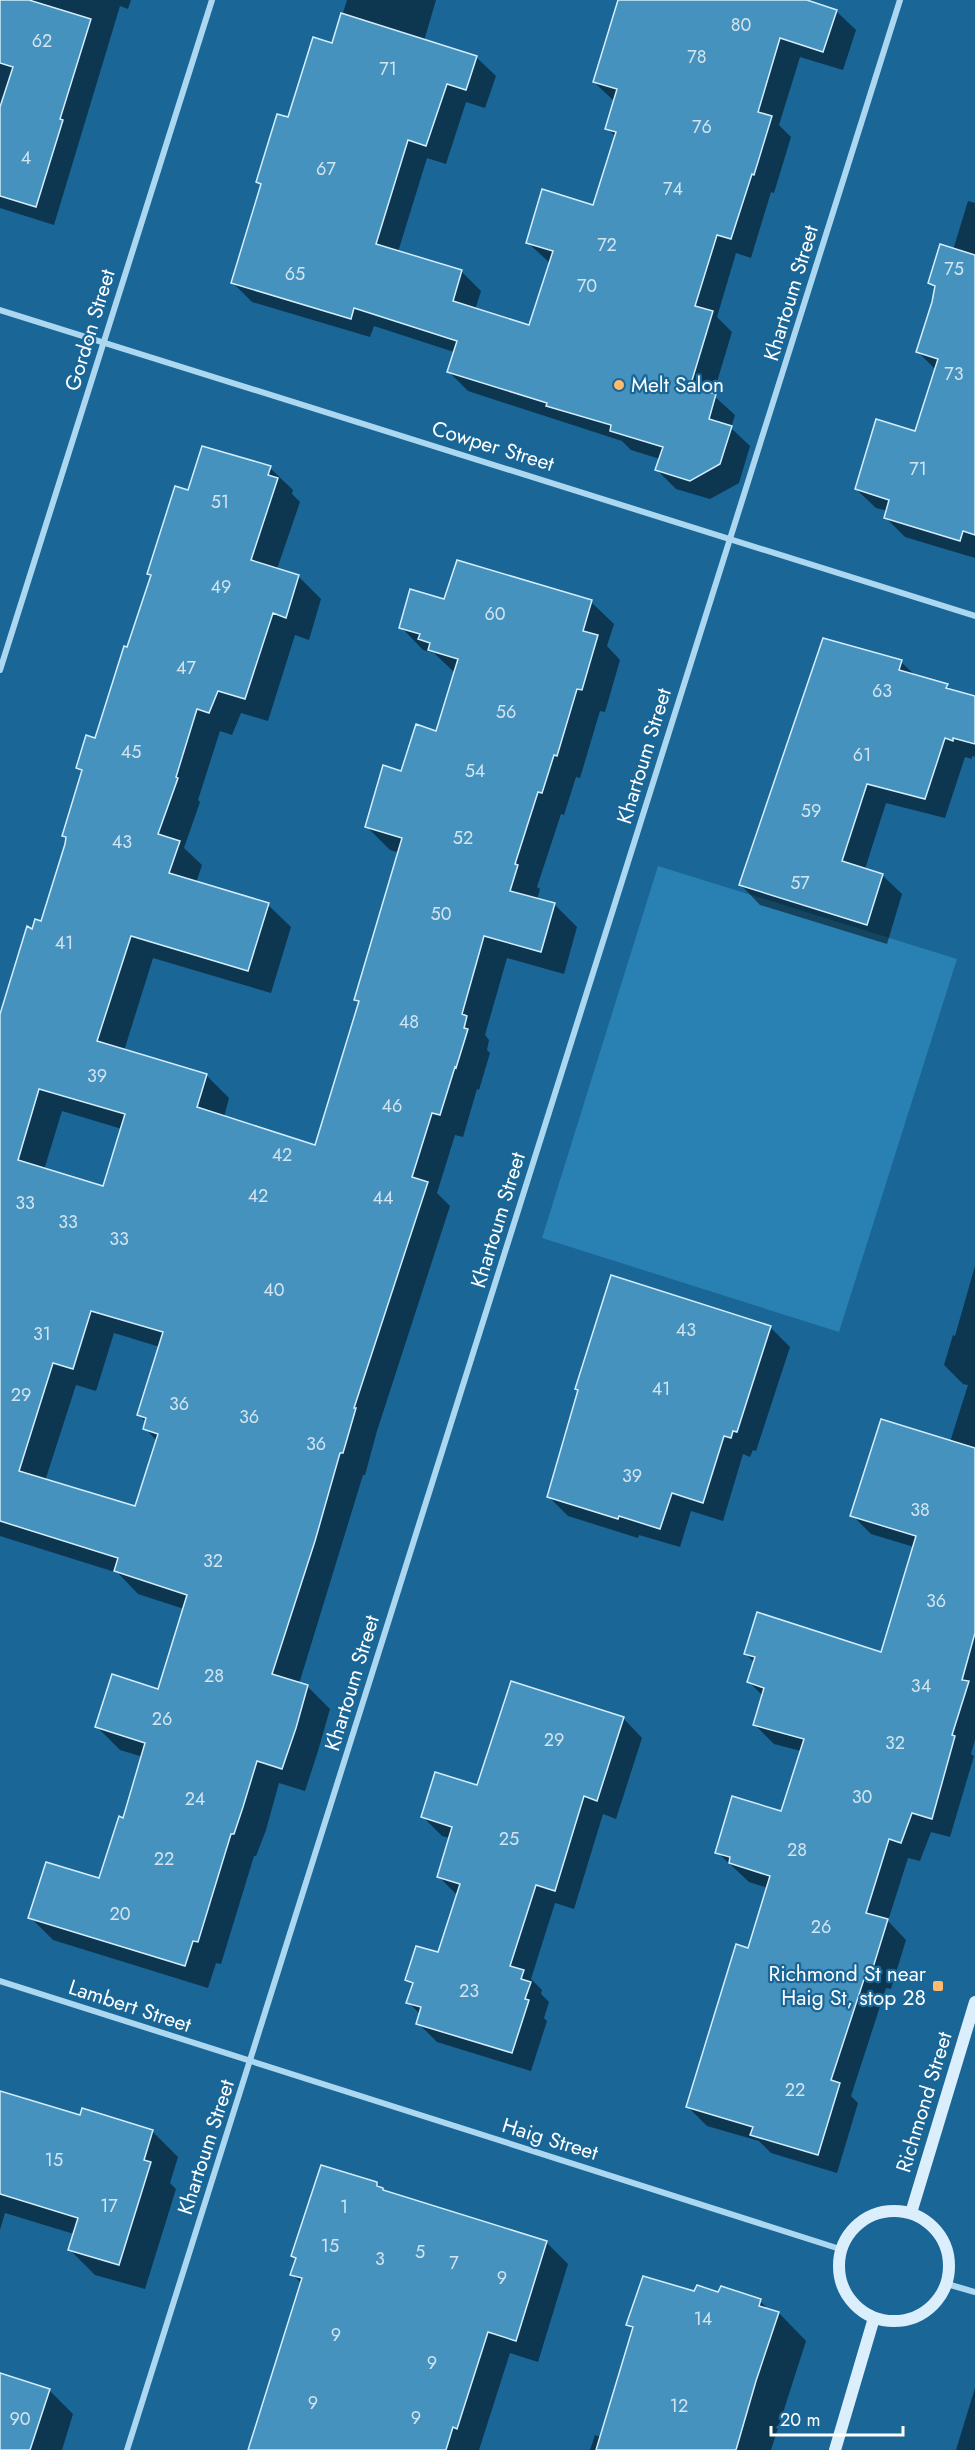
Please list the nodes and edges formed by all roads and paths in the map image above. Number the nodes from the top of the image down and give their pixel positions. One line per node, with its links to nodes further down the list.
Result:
1 (212, 0): 4 (street, Gordon Street)
2 (900, 0): 5 (street, Khartoum Street)
3 (0, 310): 4 (street, Cowper Street)
4 (104, 342): 5 (street, Cowper Street); 7 (street, Gordon Street)
5 (730, 538): 6 (street, Cowper Street); 10 (street, Khartoum Street)
6 (975, 615)
7 (0, 670)
8 (0, 1981): 10 (street, Lambert Street)
9 (975, 2002): 11 (street, Richmond Street)
10 (250, 2062): 12 (street, Haig Street); 16 (street, Khartoum Street)
11 (911, 2213): 12 (street); 13 (street)
12 (840, 2249): 15 (street)
13 (947, 2284): 14 (street); 15 (street)
14 (975, 2292)
15 (874, 2318): 17 (street)
16 (127, 2450)
17 (835, 2450)

